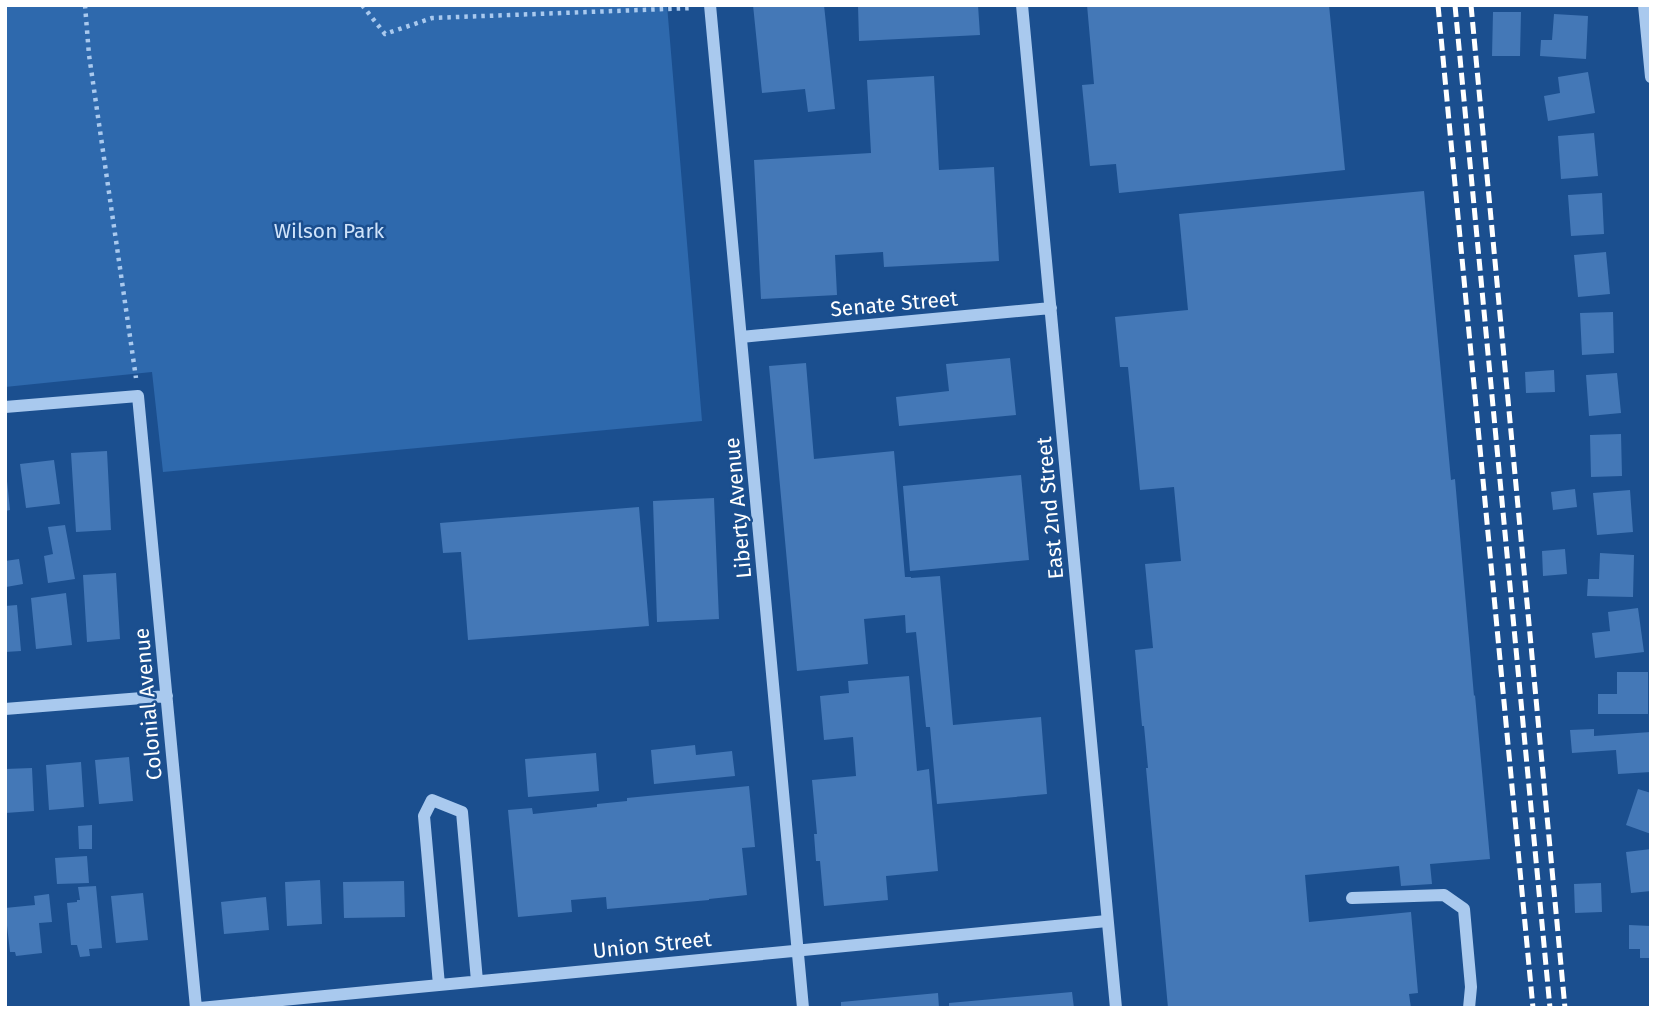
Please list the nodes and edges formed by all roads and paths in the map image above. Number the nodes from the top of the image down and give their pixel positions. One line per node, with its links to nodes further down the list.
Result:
1 (85, 5): 9 (path)
2 (362, 5): 5 (path)
3 (1022, 5): 7 (street, East 2nd Street)
4 (1644, 5): 6 (street)
5 (710, 6): 8 (street, Liberty Avenue)
6 (1651, 77)
7 (1051, 309): 8 (street, Senate Street); 14 (street, East 2nd Street)
8 (741, 337): 15 (street, Liberty Avenue)
9 (138, 396): 10 (street); 11 (street, Colonial Avenue)
10 (5, 407)
11 (167, 696): 12 (street); 18 (street, Colonial Avenue)
12 (5, 709)
13 (1352, 898): 21 (street)
14 (1107, 922): 15 (street, Union Street); 20 (street, East 2nd Street)
15 (798, 950): 16 (street, Union Street); 19 (street, Liberty Avenue)
16 (477, 981): 17 (street, Union Street); 17 (street)
17 (439, 985): 18 (street, Union Street)
18 (198, 1008)
19 (803, 1008)
20 (1116, 1008)
21 (1469, 1008)

